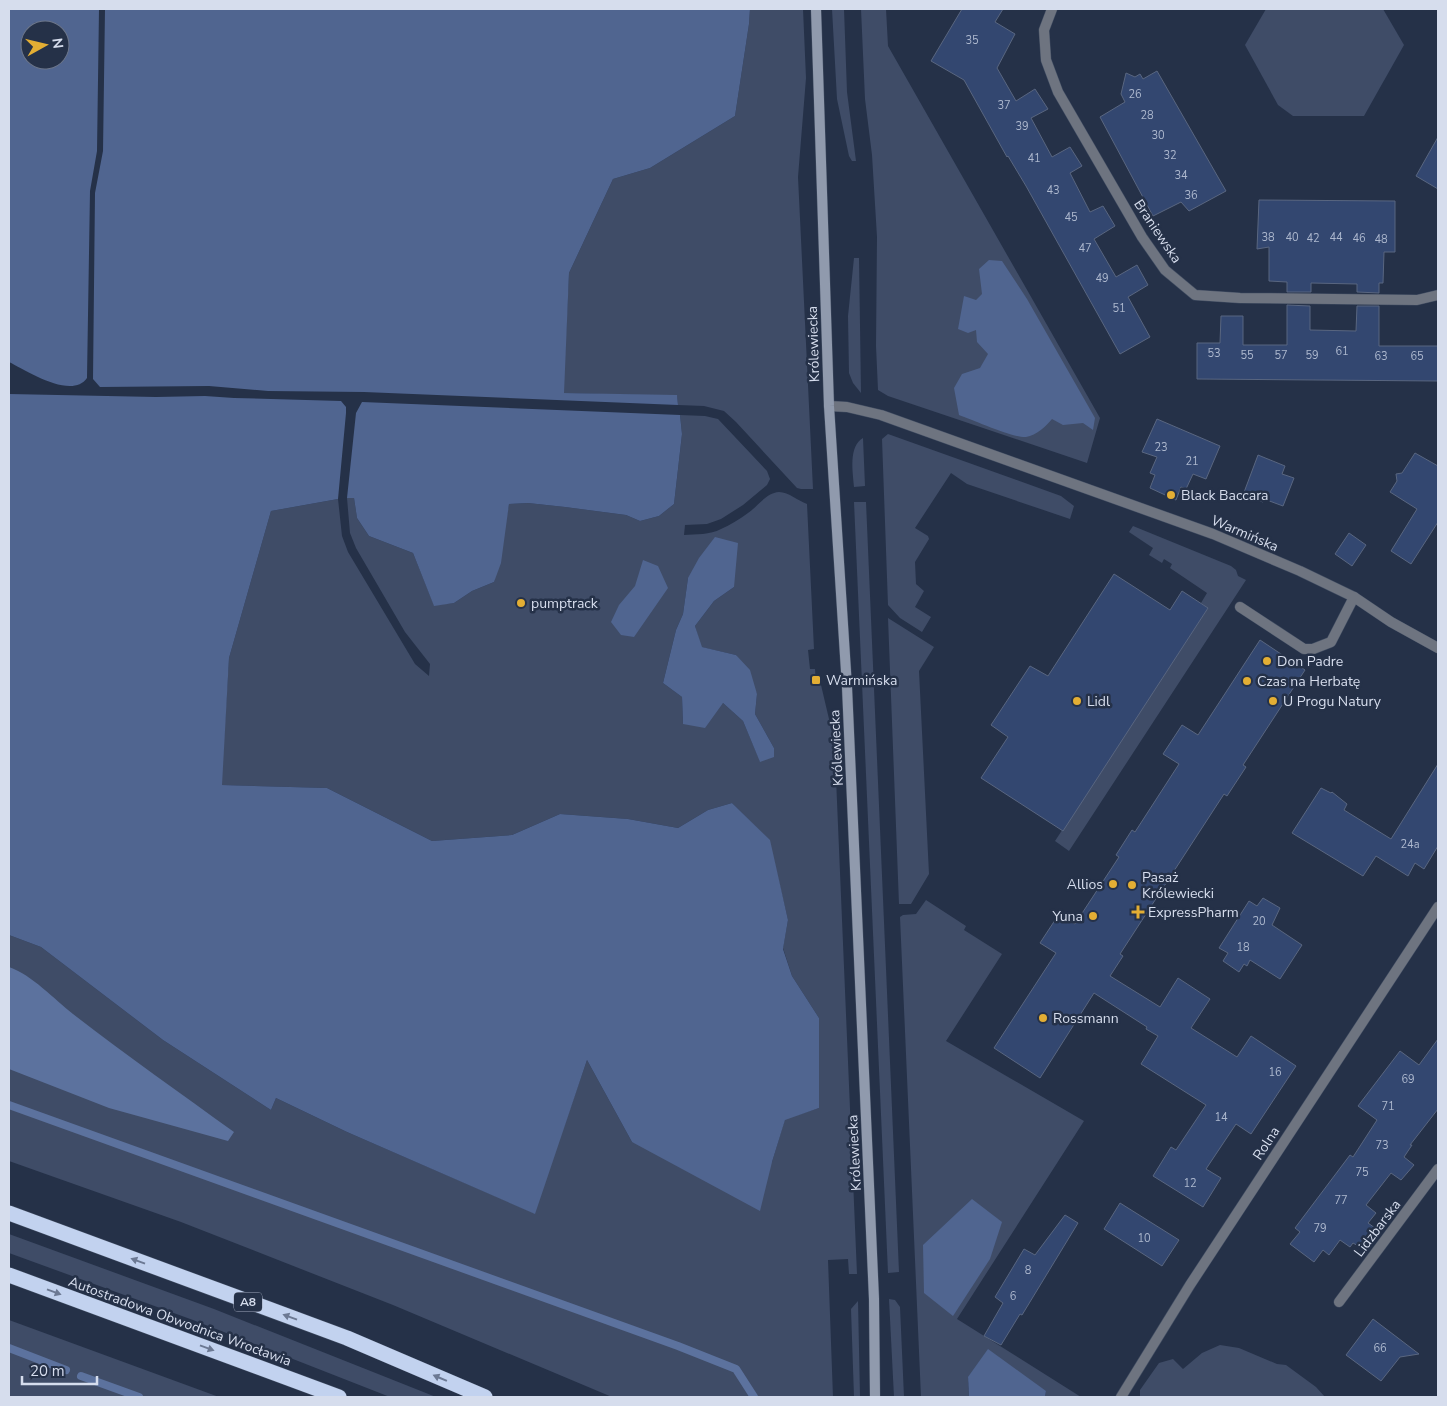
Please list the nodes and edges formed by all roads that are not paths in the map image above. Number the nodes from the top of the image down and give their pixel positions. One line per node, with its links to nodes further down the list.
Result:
1 (816, 9): 4 (street, Królewiecka)
2 (1052, 9): 3 (street, Braniewska)
3 (1438, 295)
4 (829, 406): 5 (street, Warmińska); 15 (street, Królewiecka)
5 (1354, 596): 6 (street); 7 (street, Warmińska)
6 (1240, 607)
7 (1438, 648)
8 (1438, 907): 16 (street, Rolna)
9 (1438, 1169): 12 (street, Lidzbarska)
10 (9, 1213): 14 (highway, A8, one-way to 10)
11 (9, 1275): 13 (highway, Autostradowa Obwodnica Wrocławia, one-way to 13)
12 (1338, 1302)
13 (339, 1397)
14 (485, 1397)
15 (875, 1397)
16 (1121, 1397)

